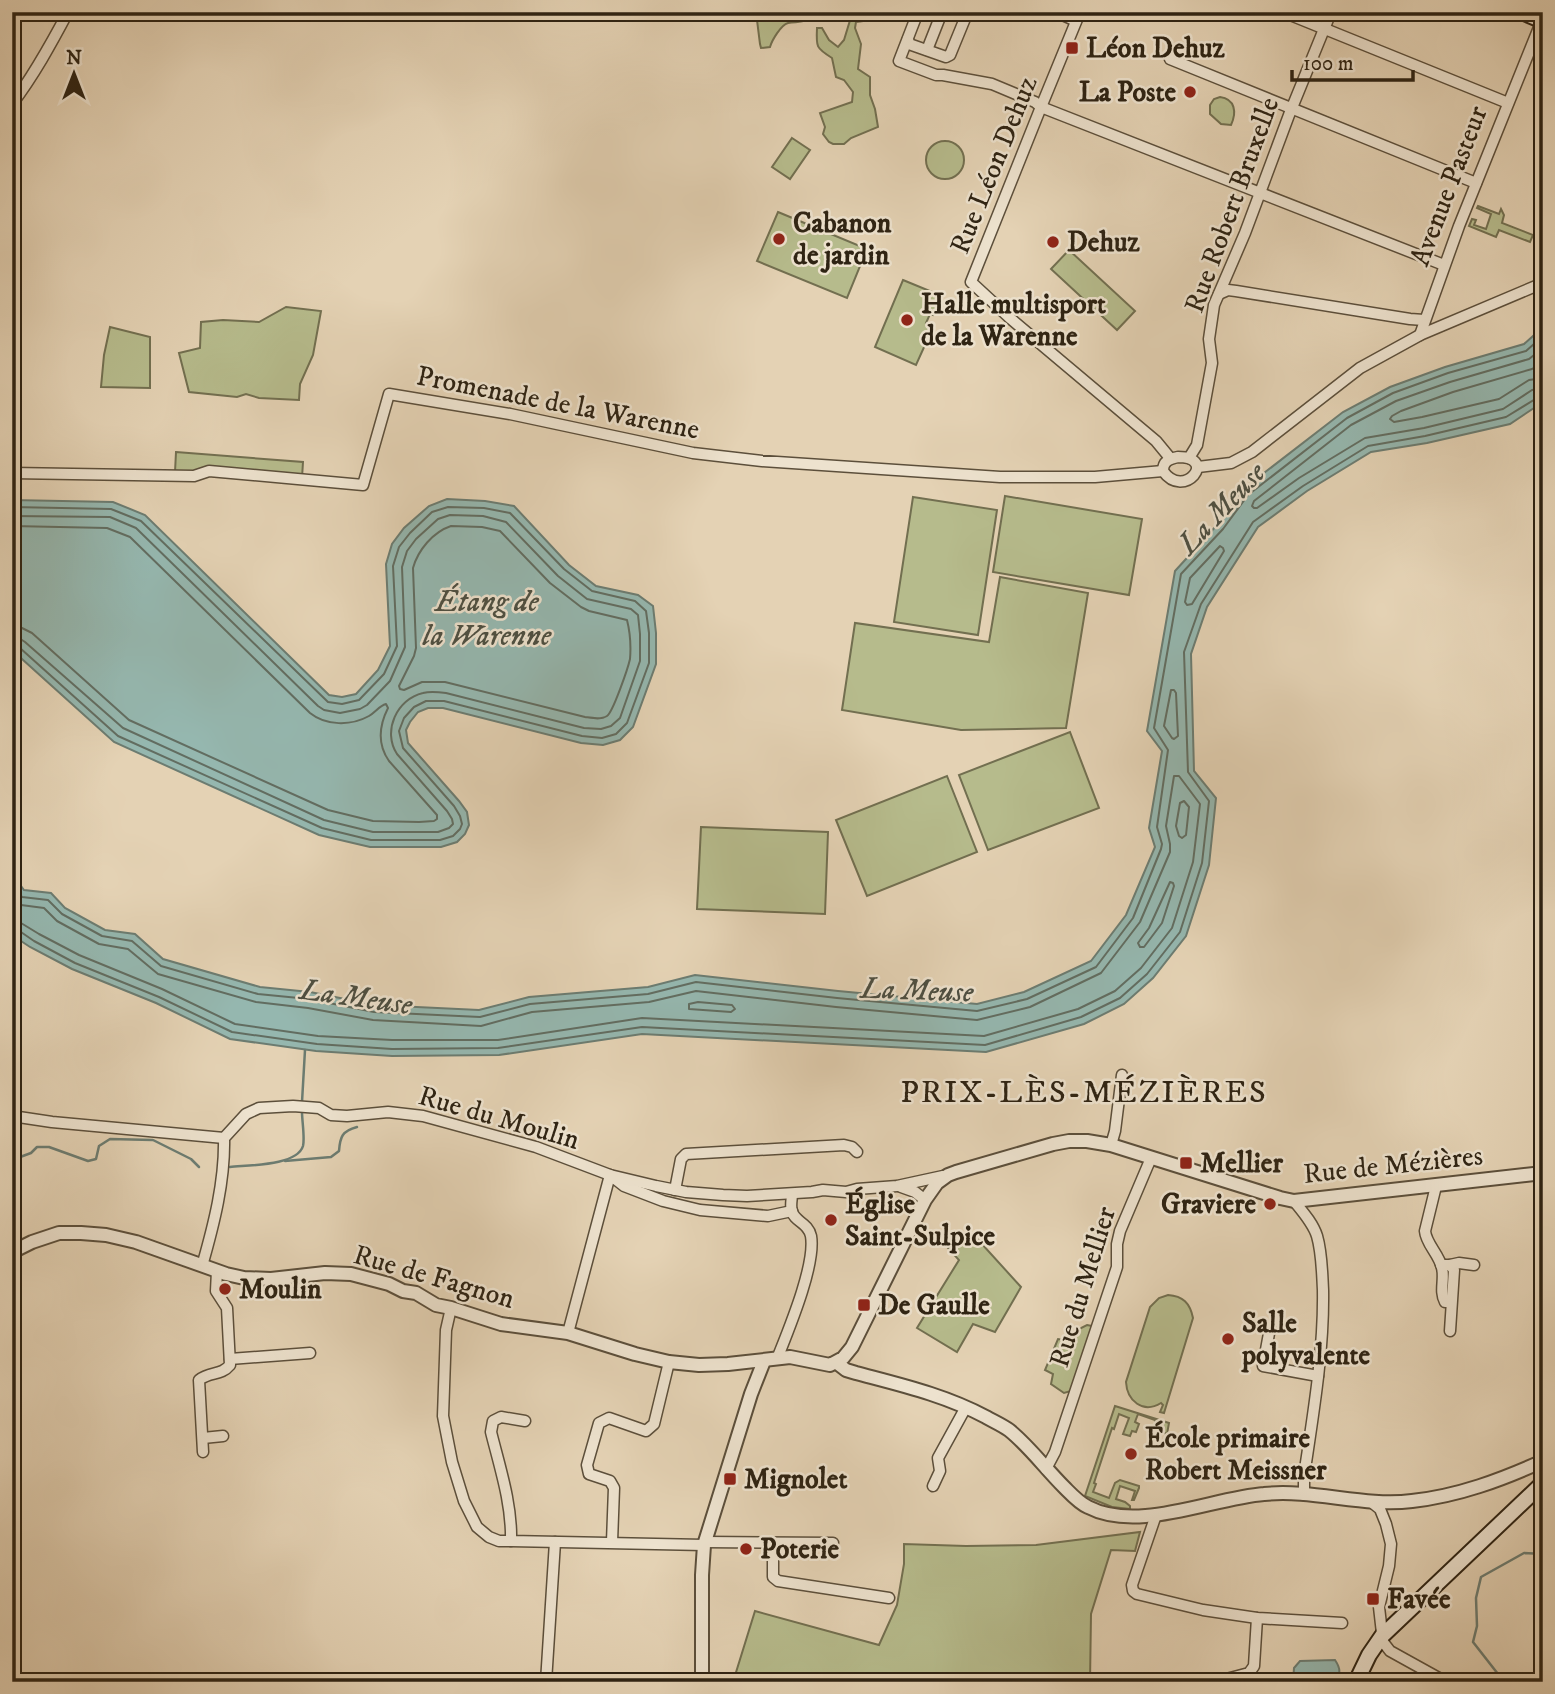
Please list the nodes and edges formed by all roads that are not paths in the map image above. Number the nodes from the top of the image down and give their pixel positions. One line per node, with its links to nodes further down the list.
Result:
1 (68, 12): 18 (street)
2 (918, 12): 12 (street)
3 (942, 12): 13 (street)
4 (1056, 12): 9 (street)
5 (1283, 12): 11 (street)
6 (1331, 12): 11 (street, Rue Robert Bruxelle)
7 (1522, 12): 10 (main road)
8 (961, 14): 14 (street)
9 (1078, 16): 19 (street, Rue Léon Dehuz)
10 (1542, 19): 17 (street, Avenue Pasteur)
11 (1324, 29): 17 (street); 20 (street, Rue Robert Bruxelle)
12 (908, 39): 13 (street); 16 (street)
13 (927, 50): 14 (street)
14 (946, 57): 16 (street)
15 (1170, 59): 20 (street)
16 (943, 75): 19 (street)
17 (1508, 103): 21 (street, Avenue Pasteur)
18 (12, 104)
19 (1041, 107): 22 (street); 28 (street, Rue Léon Dehuz)
20 (1292, 108): 21 (street); 22 (street, Rue Robert Bruxelle)
21 (1476, 183): 23 (street, Avenue Pasteur)
22 (1260, 193): 23 (street); 25 (street, Rue Robert Bruxelle)
23 (1444, 265): 26 (street, Avenue Pasteur)
24 (1543, 283): 27 (street)
25 (1219, 294): 26 (street); 29 (street, Rue Robert Bruxelle)
26 (1424, 320): 27 (street, Avenue Pasteur)
27 (1420, 335): 30 (street)
28 (1170, 458): 29 (street); 31 (street)
29 (1189, 458): 30 (street)
30 (1198, 467): 31 (street)
31 (1163, 471): 32 (street, Promenade de la Warenne)
32 (12, 473)
33 (1122, 1074): 36 (street)
34 (12, 1116): 35 (street)
35 (223, 1138): 40 (street, Rue du Moulin); 53 (street)
36 (1111, 1145): 38 (street, Rue de Mézières); 41 (street, Rue de Mézières)
37 (857, 1152): 45 (street)
38 (1151, 1158): 48 (street, Rue de Mézières); 73 (street, Rue du Mellier)
39 (1543, 1173): 43 (street, Rue de Mézières)
40 (610, 1175): 45 (street, Rue du Moulin); 49 (street, Rue du Moulin); 58 (street)
41 (948, 1175): 42 (street, Rue du Moulin); 47 (street, Rue de Mézières)
42 (912, 1183): 44 (street, Rue du Moulin); 47 (street)
43 (1436, 1185): 48 (street, Rue de Mézières); 51 (street)
44 (897, 1186): 46 (street, Rue du Moulin); 47 (street)
45 (675, 1190): 46 (street, Rue du Moulin)
46 (792, 1194): 49 (street)
47 (928, 1194): 64 (street)
48 (1294, 1201): 65 (street)
49 (792, 1211): 61 (street)
50 (12, 1252): 53 (street, Rue de Fagnon)
51 (1446, 1265): 52 (street); 57 (street)
52 (1474, 1265)
53 (202, 1266): 54 (street, Rue de Fagnon)
54 (217, 1271): 55 (street, Rue de Fagnon); 60 (street)
55 (451, 1308): 58 (street, Rue de Fagnon); 79 (street)
56 (1270, 1328): 65 (street)
57 (1450, 1331)
58 (568, 1334): 62 (street, Rue de Fagnon)
59 (310, 1353): 60 (street)
60 (230, 1359): 70 (street)
61 (770, 1360): 63 (street, Rue de Fagnon); 64 (street, Rue de Fagnon); 66 (street)
62 (669, 1362): 63 (street, Rue de Fagnon); 81 (street)
63 (747, 1363): 66 (street)
64 (837, 1363): 67 (street, Rue de Fagnon)
65 (1318, 1376): 76 (street)
66 (751, 1394): 84 (street)
67 (966, 1406): 73 (street, Rue de Fagnon); 75 (street)
68 (525, 1421): 79 (street)
69 (223, 1436): 70 (street)
70 (203, 1438): 71 (street)
71 (203, 1452)
72 (1543, 1461): 77 (street, Rue de Fagnon)
73 (1046, 1469): 78 (street, Rue de Fagnon)
74 (1543, 1483): 88 (main road)
75 (933, 1486)
76 (1304, 1494): 77 (street, Rue de Fagnon); 78 (street, Rue de Fagnon)
77 (1370, 1501): 88 (street)
78 (1156, 1516): 86 (street)
79 (511, 1541): 80 (street)
80 (555, 1542): 81 (street); 89 (street)
81 (612, 1542): 84 (street)
82 (773, 1543): 83 (street); 84 (street); 85 (street)
83 (833, 1543)
84 (705, 1544): 90 (street)
85 (889, 1598)
86 (1257, 1618): 87 (street); 91 (street)
87 (1342, 1623)
88 (1382, 1636): 92 (main road); 93 (street)
89 (546, 1682)
90 (702, 1682)
91 (1216, 1682)
92 (1356, 1682)
93 (1446, 1682)

